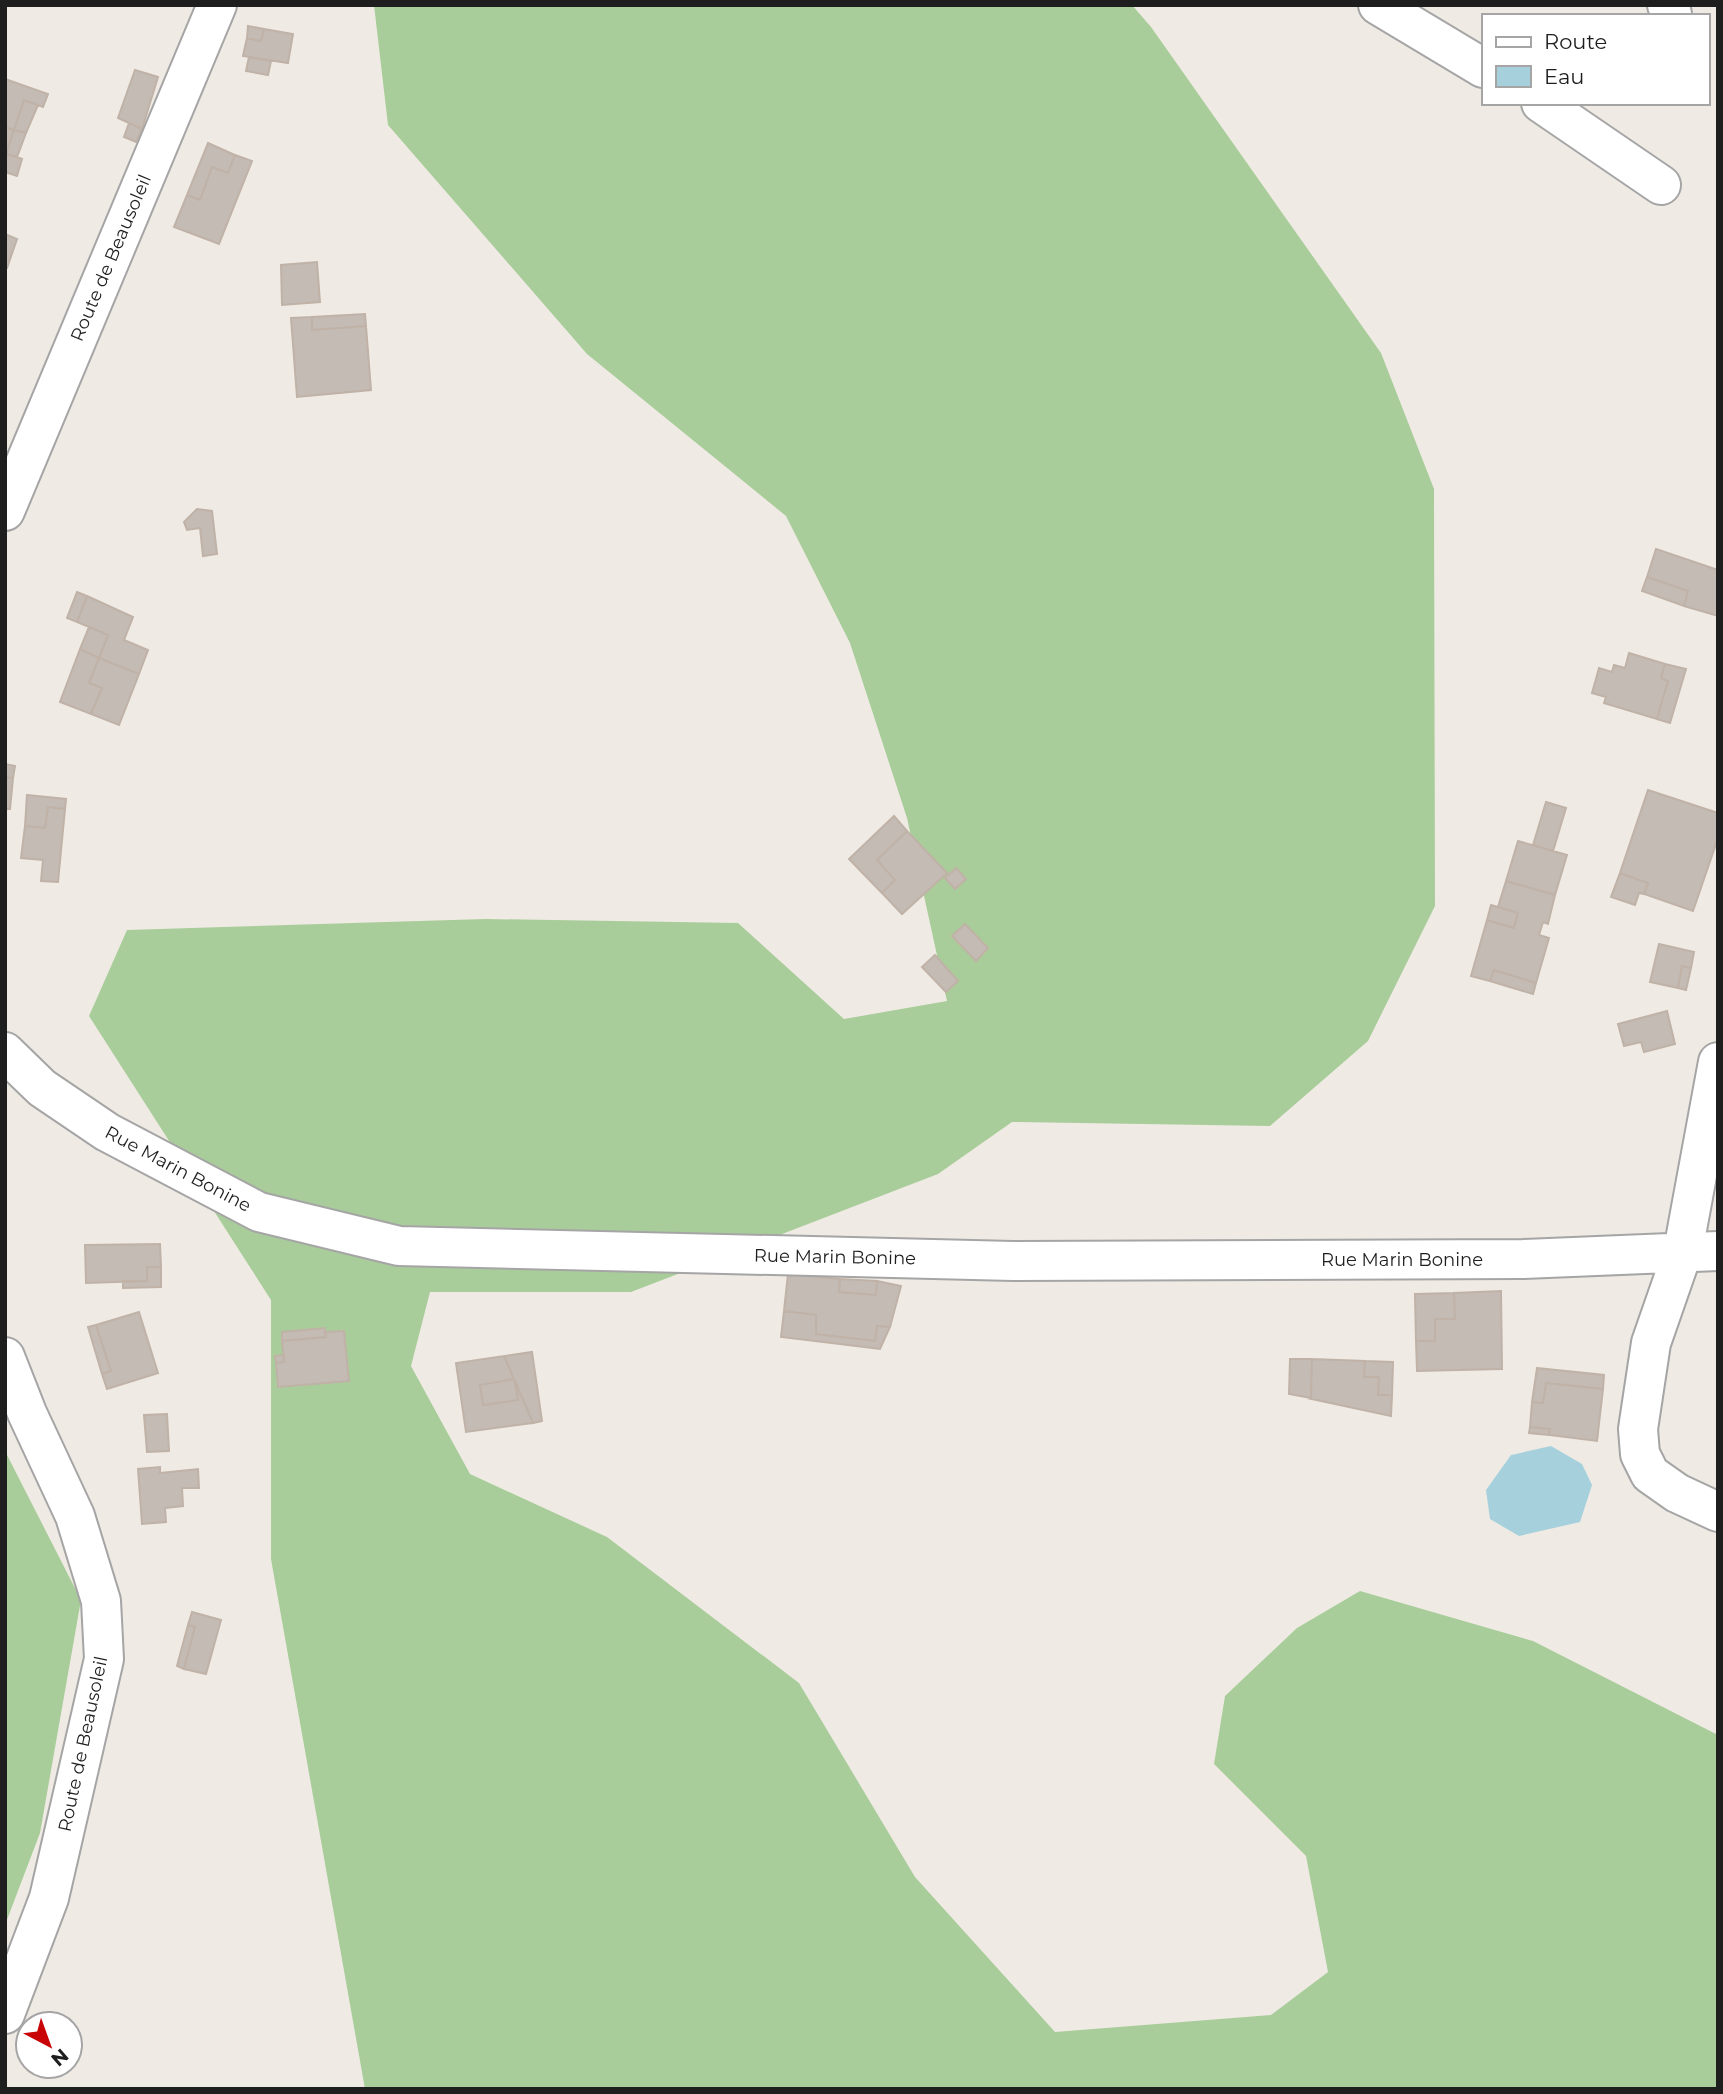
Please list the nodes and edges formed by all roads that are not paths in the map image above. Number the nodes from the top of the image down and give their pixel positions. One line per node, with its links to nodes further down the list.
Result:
1 (217, 5): 6 (street, Route de Beausoleil)
2 (1378, 5): 3 (street)
3 (1482, 67)
4 (1544, 105): 5 (street)
5 (1661, 185)
6 (5, 511)
7 (5, 1052): 9 (street, Rue Marin Bonine)
8 (1718, 1062): 9 (street)
9 (1700, 1251): 11 (street)
10 (5, 1357): 12 (street, Route de Beausoleil)
11 (1718, 1512)
12 (5, 2014)

